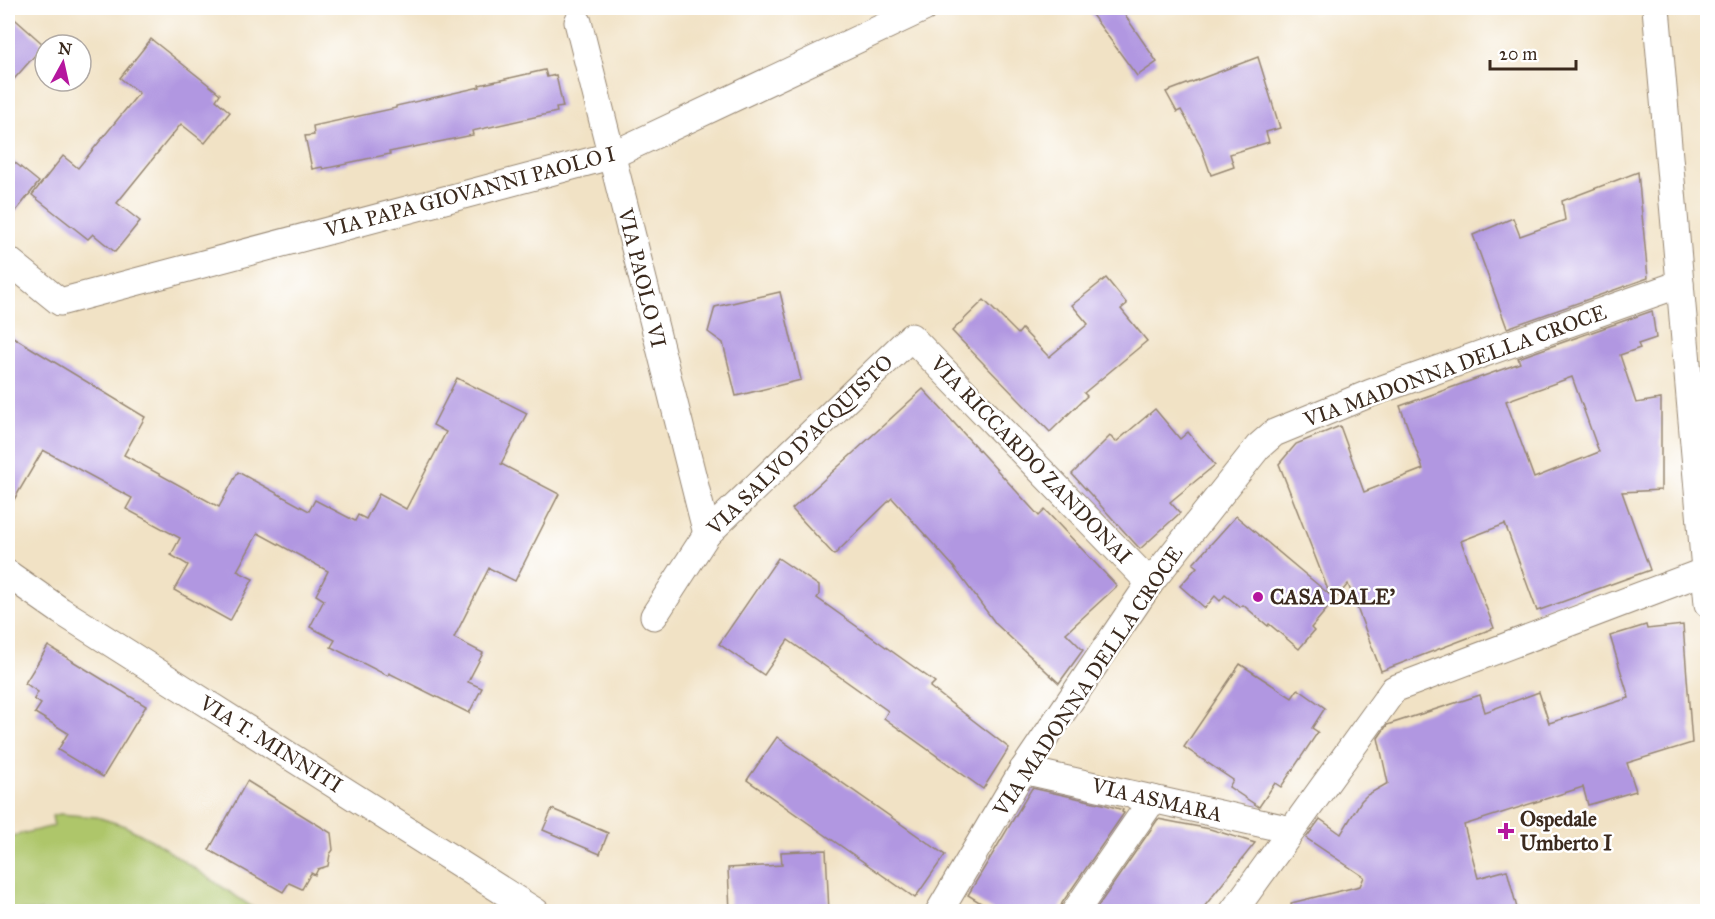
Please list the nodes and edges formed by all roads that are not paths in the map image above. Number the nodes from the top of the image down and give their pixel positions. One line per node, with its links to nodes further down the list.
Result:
1 (924, 8): 4 (street, VIA PAPA GIOVANNI PAOLO I)
2 (1656, 8): 6 (street)
3 (578, 22): 4 (street, VIA PAOLO VI)
4 (610, 156): 5 (street, VIA PAPA GIOVANNI PAOLO I); 10 (street, VIA PAOLO VI)
5 (8, 261)
6 (1680, 284): 8 (street); 13 (street, VIA MADONNA DELLA CROCE)
7 (911, 337): 10 (street, VIA SALVO D'ACQUISTO); 13 (street, VIA RICCARDO ZANDONAI)
8 (1698, 378): 9 (street)
9 (1701, 445): 11 (street)
10 (707, 534): 15 (street, VIA SALVO D'ACQUISTO)
11 (1706, 571): 14 (street); 18 (street)
12 (8, 574): 19 (street, VIA T. MINNITI)
13 (1150, 583): 16 (street, VIA MADONNA DELLA CROCE)
14 (1707, 604)
15 (654, 616)
16 (1023, 770): 17 (street, VIA ASMARA); 20 (street, VIA MADONNA DELLA CROCE)
17 (1153, 799): 18 (street, VIA ASMARA); 21 (street)
18 (1291, 830): 22 (street)
19 (526, 909)
20 (943, 910)
21 (1076, 912)
22 (1233, 912)

